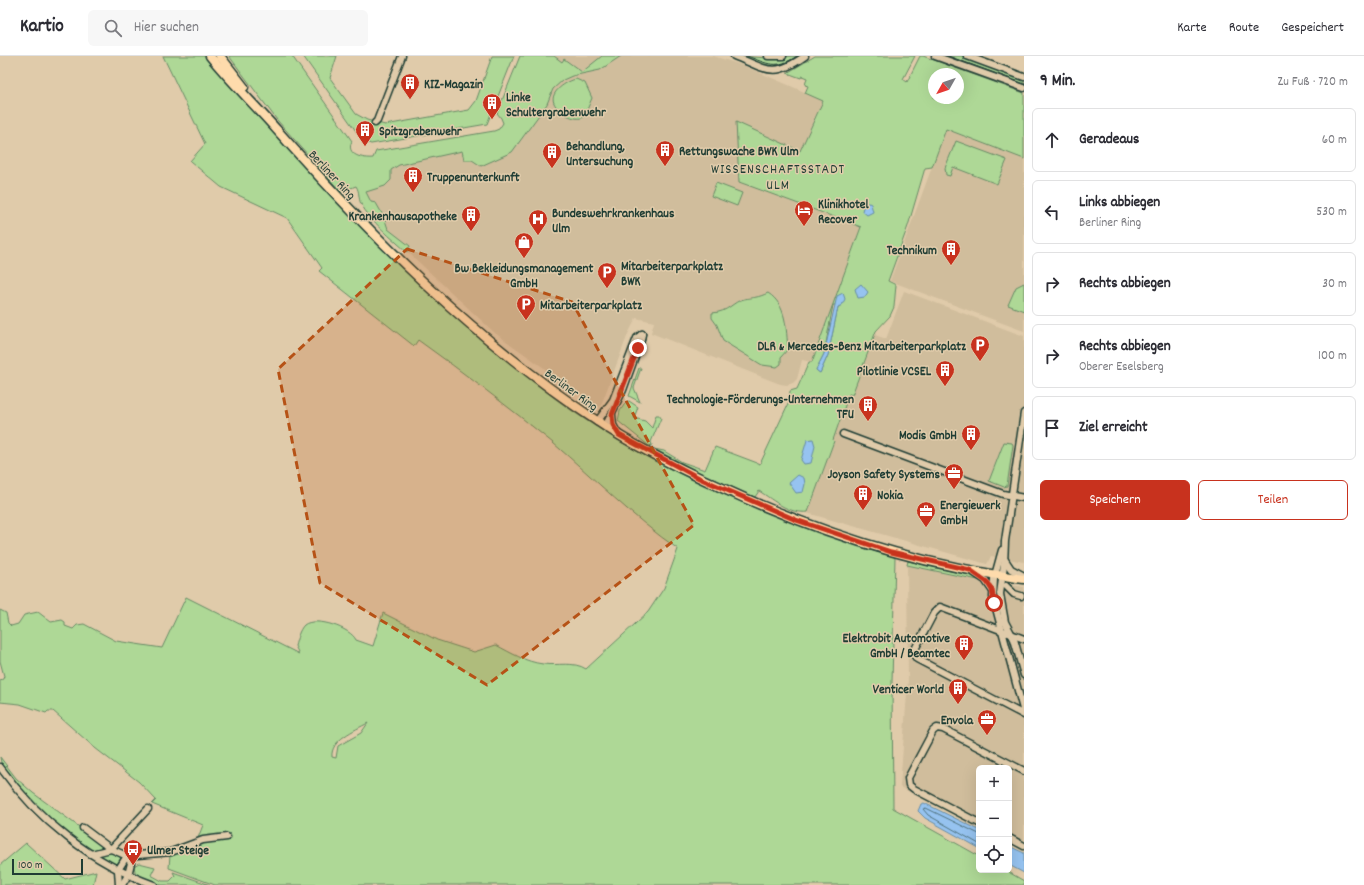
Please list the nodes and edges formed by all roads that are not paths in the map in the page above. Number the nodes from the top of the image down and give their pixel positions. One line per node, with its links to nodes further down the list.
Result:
1 (210, 56): 13 (main road, Berliner Ring)
2 (220, 56): 13 (main road, Berliner Ring)
3 (402, 56): 12 (street)
4 (734, 56): 7 (street)
5 (768, 56): 6 (street)
6 (783, 56)
7 (805, 56)
8 (935, 56): 11 (street)
9 (968, 56): 10 (street)
10 (1024, 77)
11 (1024, 88)
12 (375, 123)
13 (272, 124): 16 (main road, Berliner Ring)
14 (1024, 414): 20 (street)
15 (612, 415): 16 (street); 17 (street); 19 (street)
16 (597, 422): 17 (main road, Berliner Ring)
17 (605, 427): 19 (main road, Berliner Ring)
18 (844, 434): 20 (street)
19 (619, 435): 24 (main road, Berliner Ring)
20 (1012, 496): 21 (street); 22 (street)
21 (1024, 498)
22 (1005, 541): 23 (street); 25 (street)
23 (1004, 558): 25 (street); 26 (street)
24 (970, 570): 25 (main road, Berliner Ring); 28 (street)
25 (998, 576): 26 (main road, Berliner Ring); 28 (street); 31 (street)
26 (1024, 578)
27 (1006, 586): 29 (street)
28 (992, 592): 30 (street)
29 (1020, 598)
30 (1001, 631): 31 (street); 34 (street); 34 (street)
31 (1012, 635): 32 (street); 33 (street)
32 (1024, 639)
33 (1024, 675)
34 (1024, 714)
35 (0, 767): 44 (street)
36 (1024, 770): 38 (street)
37 (148, 809): 43 (street)
38 (976, 821)
39 (83, 828): 43 (street)
40 (227, 837): 45 (street)
41 (1012, 840): 42 (street)
42 (1024, 846)
43 (111, 849): 44 (street); 45 (street)
44 (91, 854): 46 (street)
45 (127, 856): 46 (street); 47 (street)
46 (118, 870): 47 (street); 48 (street)
47 (128, 875): 49 (street); 50 (street)
48 (119, 885)
49 (122, 885)
50 (154, 885)

